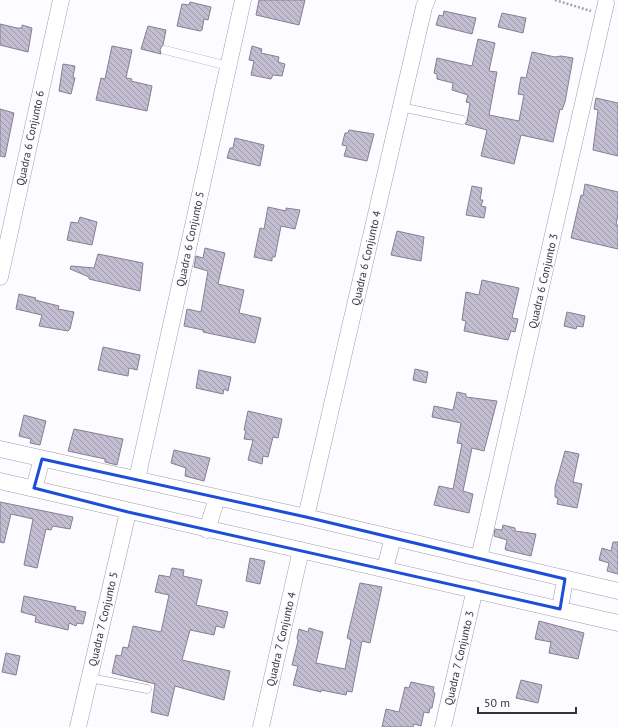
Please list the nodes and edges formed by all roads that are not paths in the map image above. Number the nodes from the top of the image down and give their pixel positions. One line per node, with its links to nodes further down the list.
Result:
1 (61, 0): 9 (street, Quadra 6 Conjunto 6)
2 (242, 0): 6 (street, Quadra 6 Conjunto 5)
3 (427, 0): 7 (street, Quadra 6 Conjunto 4)
4 (605, 9): 21 (street, Quadra 6 Conjunto 3)
5 (165, 50): 6 (lane)
6 (228, 66): 12 (street, Quadra 6 Conjunto 5)
7 (400, 107): 8 (lane); 17 (street, Quadra 6 Conjunto 4)
8 (462, 120)
9 (0, 277)
10 (0, 449): 11 (street)
11 (42, 459): 12 (street); 14 (street)
12 (137, 479): 15 (street)
13 (0, 481): 14 (street)
14 (34, 488): 16 (street)
15 (217, 498): 17 (street); 18 (street)
16 (128, 512): 18 (street); 28 (street, Quadra 7 Conjunto 5)
17 (306, 517): 19 (street)
18 (207, 530): 20 (street)
19 (393, 538): 21 (street); 22 (street)
20 (301, 550): 22 (street); 31 (street, Quadra 7 Conjunto 4)
21 (479, 558): 23 (street)
22 (385, 568): 24 (street)
23 (565, 579): 25 (street); 26 (street)
24 (475, 589): 26 (street); 32 (street, Quadra 7 Conjunto 3)
25 (618, 591)
26 (560, 609): 27 (street)
27 (618, 623)
28 (90, 678): 29 (lane); 30 (street, Quadra 7 Conjunto 5)
29 (147, 689)
30 (78, 727)
31 (261, 727)
32 (443, 727)

